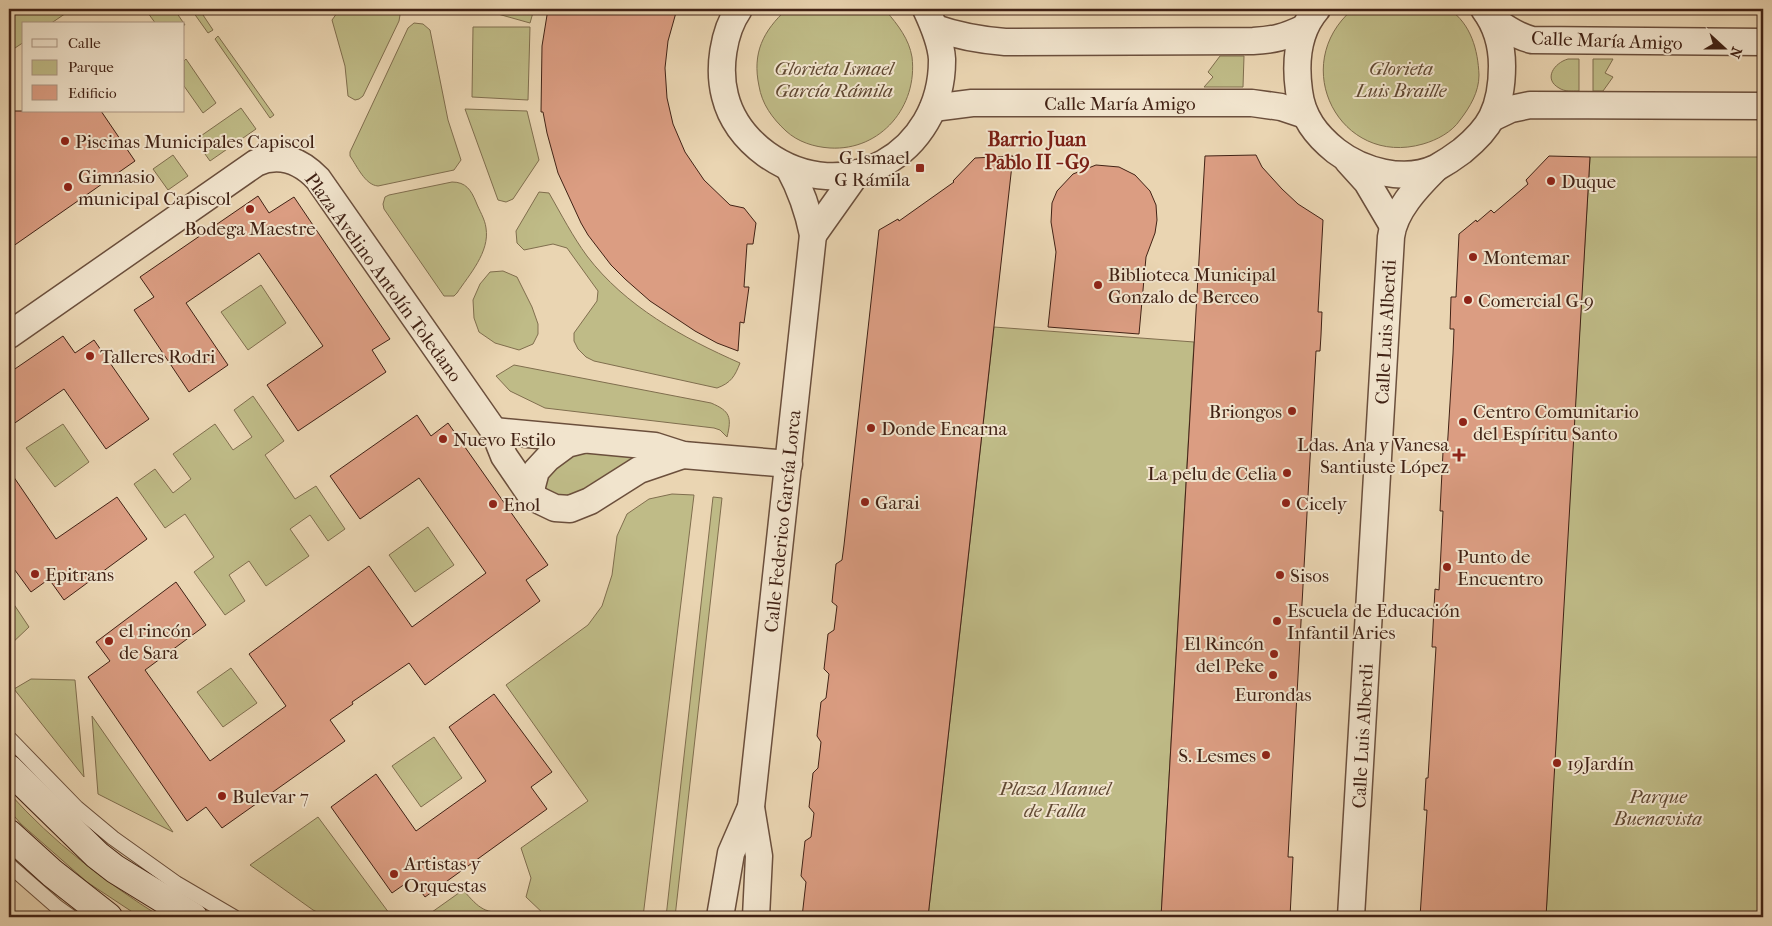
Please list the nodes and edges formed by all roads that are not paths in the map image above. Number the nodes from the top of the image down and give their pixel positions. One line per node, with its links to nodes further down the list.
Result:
1 (739, 9): 11 (street)
2 (1486, 11): 5 (street, Calle María Amigo); 9 (street)
3 (930, 18): 4 (street); 7 (street)
4 (1310, 18): 8 (street)
5 (1760, 40)
6 (1763, 106): 9 (street)
7 (934, 108): 8 (street, Calle María Amigo); 13 (street)
8 (1305, 115): 10 (street)
9 (1492, 118): 12 (street)
10 (1344, 157): 12 (street); 14 (street)
11 (789, 168): 13 (street); 15 (street, Calle Federico García Lorca)
12 (1435, 169): 14 (street, Calle Luis Alberdi)
13 (857, 174): 15 (street, Calle Federico García Lorca)
14 (1392, 226): 32 (street, Calle Luis Alberdi)
15 (813, 235): 20 (street, Calle Federico García Lorca)
16 (9, 335): 17 (street, Plaza Avelino Antolín Toledano)
17 (494, 431): 18 (street); 21 (street, Plaza Avelino Antolín Toledano)
18 (586, 440): 19 (street); 21 (street)
19 (683, 455): 20 (street); 21 (street)
20 (789, 464): 24 (street, Calle Federico García Lorca)
21 (532, 497)
22 (9, 738): 29 (lane)
23 (9, 769): 28 (main road)
24 (751, 807): 30 (street, Calle Federico García Lorca); 31 (street, Calle Federico García Lorca)
25 (11, 850): 26 (lane); 27 (main road)
26 (71, 917)
27 (108, 917)
28 (193, 917)
29 (234, 917)
30 (720, 917)
31 (756, 917)
32 (1351, 917)

